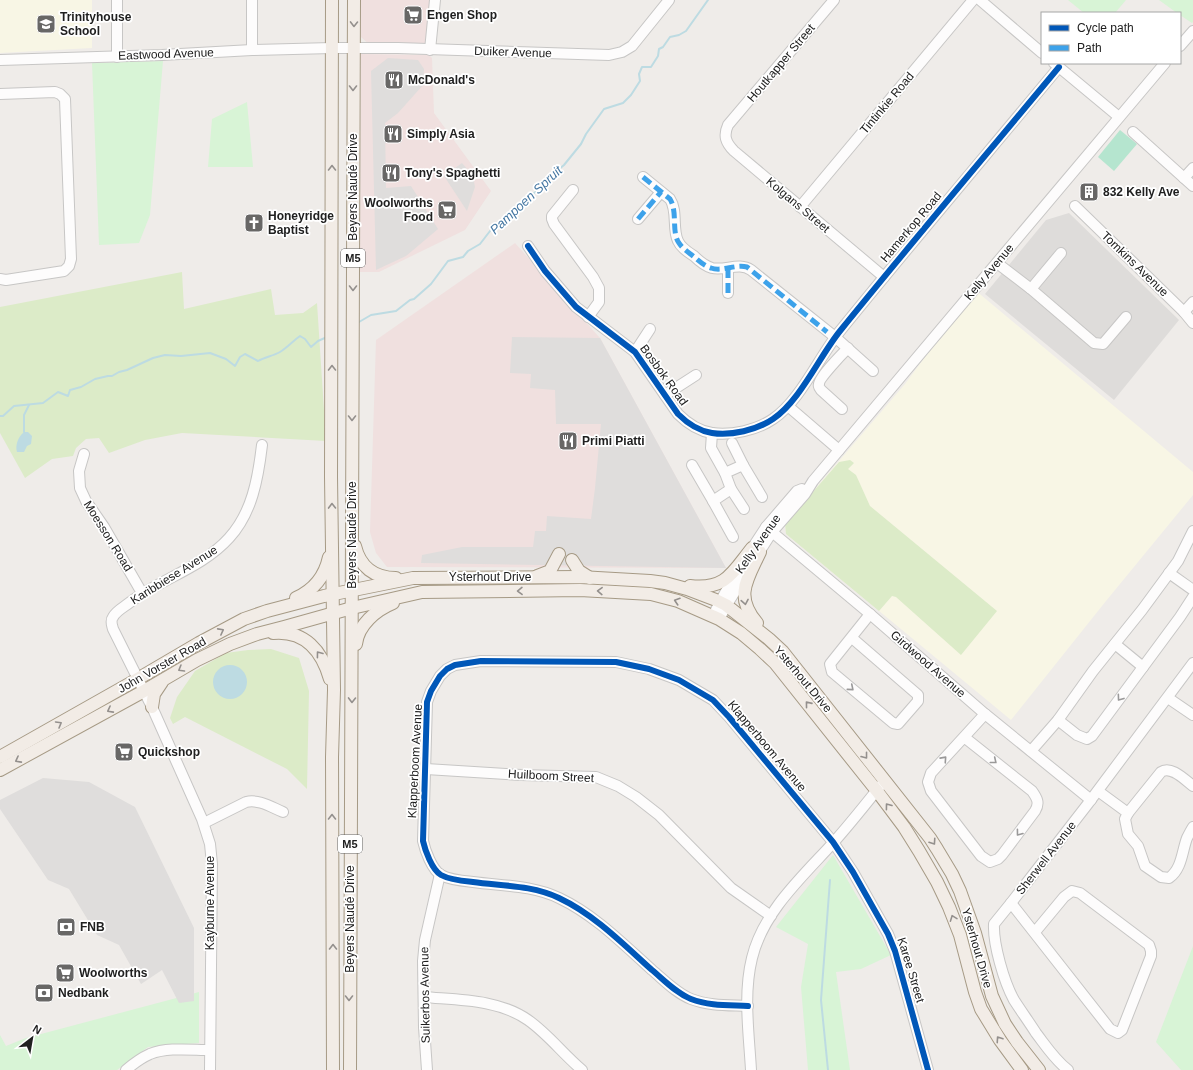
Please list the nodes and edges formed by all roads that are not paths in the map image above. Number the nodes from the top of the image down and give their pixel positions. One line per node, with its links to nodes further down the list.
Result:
1 (117, 0): 17 (street)
2 (252, 0): 14 (street)
3 (332, 0): 12 (main road, Beyers Naudé Drive / M5)
4 (354, 0): 13 (main road, Beyers Naudé Drive / M5, one-way to 13)
5 (435, 0): 15 (street)
6 (669, 0): 15 (street, Duiker Avenue)
7 (834, 0): 24 (street, Houtkapper Street)
8 (973, 0): 34 (street, Tintinkie Road)
9 (980, 0): 16 (street)
10 (1193, 31): 11 (street)
11 (1181, 45)
12 (332, 48): 13 (street, Duiker Avenue); 14 (street, Eastwood Avenue); 73 (main road, Beyers Naudé Drive / M5, one-way to 12)
13 (354, 49): 15 (street, Duiker Avenue); 72 (main road, Beyers Naudé Drive / M5, one-way to 72)
14 (252, 50): 17 (street, Eastwood Avenue)
15 (430, 50)
16 (1041, 52)
17 (117, 57): 18 (street, Eastwood Avenue)
18 (0, 60)
19 (1165, 64): 23 (street, Kelly Avenue)
20 (1056, 65): 22 (street); 40 (street, Hamerkop Road)
21 (0, 94): 41 (street)
22 (1100, 102): 23 (street); 26 (street)
23 (1119, 117): 26 (street, Kelly Avenue)
24 (728, 126): 34 (street, Kolgans Street)
25 (1133, 132): 29 (street)
26 (1101, 139): 38 (street, Kelly Avenue)
27 (1193, 168): 29 (street)
28 (643, 177): 32 (street)
29 (1184, 178): 30 (street)
30 (1193, 186)
31 (573, 190): 46 (street)
32 (661, 192): 35 (street); 39 (street)
33 (1075, 206): 45 (street, Tomkins Avenue)
34 (800, 207): 40 (street, Kolgans Street)
35 (638, 219)
36 (528, 246): 46 (street, Bosbok Road)
37 (1061, 253): 42 (street)
38 (997, 263): 42 (street); 61 (street, Kelly Avenue)
39 (728, 268): 43 (street); 50 (street)
40 (884, 277): 50 (street, Hamerkop Road)
41 (0, 279)
42 (1030, 290): 47 (street)
43 (728, 293)
44 (1193, 302): 45 (street)
45 (1184, 312): 48 (street, Tomkins Avenue)
46 (588, 317): 52 (street, Bosbok Road)
47 (1126, 317)
48 (1193, 323)
49 (650, 330): 52 (street)
50 (835, 337): 51 (street); 56 (street, Hamerkop Road)
51 (848, 348): 53 (street); 57 (street)
52 (635, 352): 55 (street, Bosbok Road)
53 (873, 371)
54 (696, 375): 55 (street)
55 (665, 395): 58 (street, Bosbok Road)
56 (789, 407): 58 (street, Bosbok Road); 61 (street)
57 (842, 408)
58 (712, 433): 65 (street)
59 (732, 444): 64 (street)
60 (262, 445): 86 (street, Karibbiese Avenue)
61 (839, 450): 70 (street, Kelly Avenue)
62 (84, 454): 86 (street, Moesson Road)
63 (692, 465): 68 (street)
64 (743, 465): 65 (street); 67 (street)
65 (725, 473): 66 (street)
66 (731, 488): 68 (street); 69 (street)
67 (762, 497)
68 (713, 501): 74 (street)
69 (744, 509)
70 (769, 530): 75 (street, Kelly Avenue); 93 (street, Girdwood Avenue)
71 (1193, 531): 78 (street)
72 (351, 533): 80 (main road); 83 (main road, Beyers Naudé Drive / M5)
73 (332, 535): 87 (main road, Beyers Naudé Drive / M5); 91 (main road)
74 (733, 537)
75 (756, 550): 82 (main road); 89 (street, Kelly Avenue); 97 (main road, one-way to 97)
76 (558, 554): 79 (main road)
77 (572, 560): 81 (main road)
78 (1169, 573): 84 (street); 98 (street)
79 (530, 577): 80 (main road, Ysterhout Drive); 81 (main road, Ysterhout Drive)
80 (413, 578): 83 (main road, Ysterhout Drive)
81 (590, 578): 82 (main road, Ysterhout Drive)
82 (665, 583): 89 (main road, Ysterhout Drive)
83 (352, 590): 87 (main road, Ysterhout Drive); 90 (main road, Beyers Naudé Drive / M5)
84 (1193, 590)
85 (422, 592): 90 (main road, Ysterhout Drive); 94 (main road, Ysterhout Drive, one-way to 85); 103 (main road)
86 (142, 593): 102 (street, Karibbiese Avenue)
87 (333, 594): 91 (main road, John Vorster Road); 92 (main road, Beyers Naudé Drive / M5)
88 (1193, 597): 100 (street)
89 (723, 603): 94 (street, Kelly Avenue); 97 (main road, Ysterhout Drive)
90 (352, 608): 92 (main road, Ysterhout Drive); 103 (main road, Beyers Naudé Drive / M5)
91 (267, 611): 102 (main road, John Vorster Road, one-way to 91)
92 (333, 613): 95 (main road, John Vorster Road); 104 (main road, Beyers Naudé Drive / M5)
93 (870, 614): 96 (street); 108 (street, Girdwood Avenue)
94 (716, 618): 118 (main road, Ysterhout Drive, one-way to 94)
95 (258, 634): 101 (main road, John Vorster Road, one-way to 101); 104 (main road, one-way to 95)
96 (852, 638): 96 (street, one-way to 96)
97 (768, 639): 116 (main road, Ysterhout Drive, one-way to 116)
98 (1115, 644): 100 (street); 110 (street)
99 (1193, 663): 106 (street, Sherwell Avenue)
100 (1143, 667): 110 (street, one-way to 110)
101 (165, 678): 105 (main road, John Vorster Road); 107 (main road)
102 (138, 679): 105 (street, Kayburne Avenue); 113 (main road, John Vorster Road, one-way to 102)
103 (352, 682): 136 (main road, Beyers Naudé Drive / M5, one-way to 136)
104 (334, 690): 135 (main road, Beyers Naudé Drive / M5, one-way to 104)
105 (144, 691): 107 (street, Kayburne Avenue); 115 (main road, John Vorster Road, one-way to 115)
106 (1168, 698): 109 (street); 119 (street, Sherwell Avenue)
107 (152, 707): 123 (street, Kayburne Avenue)
108 (985, 714): 111 (street); 112 (street, Girdwood Avenue)
109 (1193, 714)
110 (1058, 720): 112 (street)
111 (964, 737): 111 (street, one-way to 111)
112 (1031, 751): 120 (street, Girdwood Avenue)
113 (0, 758)
114 (426, 769): 125 (street, Klapperboom Avenue); 126 (street, Klapperboom Avenue); 128 (street, Huilboom Street)
115 (0, 770)
116 (885, 781): 118 (street); 142 (main road, Ysterhout Drive, one-way to 142)
117 (1193, 786): 122 (street)
118 (877, 791): 125 (street); 141 (main road, Ysterhout Drive, one-way to 118)
119 (1098, 791): 120 (street, Sherwell Avenue); 122 (street)
120 (1091, 800): 127 (street, Sherwell Avenue)
121 (283, 812): 123 (street)
122 (1128, 813): 124 (street)
123 (204, 824): 132 (street, Kayburne Avenue)
124 (1193, 827)
125 (833, 842): 128 (street); 140 (street, Karee Street)
126 (440, 874): 130 (street, Suikerbos Avenue); 131 (street)
127 (1012, 903): 129 (street); 143 (street, Sherwell Avenue)
128 (771, 916): 131 (street)
129 (1034, 932): 129 (street)
130 (424, 997): 137 (street, Suikerbos Avenue); 138 (street)
131 (748, 1006): 139 (street)
132 (210, 1050): 133 (street); 134 (street, Kayburne Avenue)
133 (126, 1070)
134 (210, 1070)
135 (333, 1070)
136 (350, 1070)
137 (427, 1070)
138 (582, 1070)
139 (751, 1070)
140 (928, 1070)
141 (1022, 1070)
142 (1039, 1070)
143 (1068, 1070)

